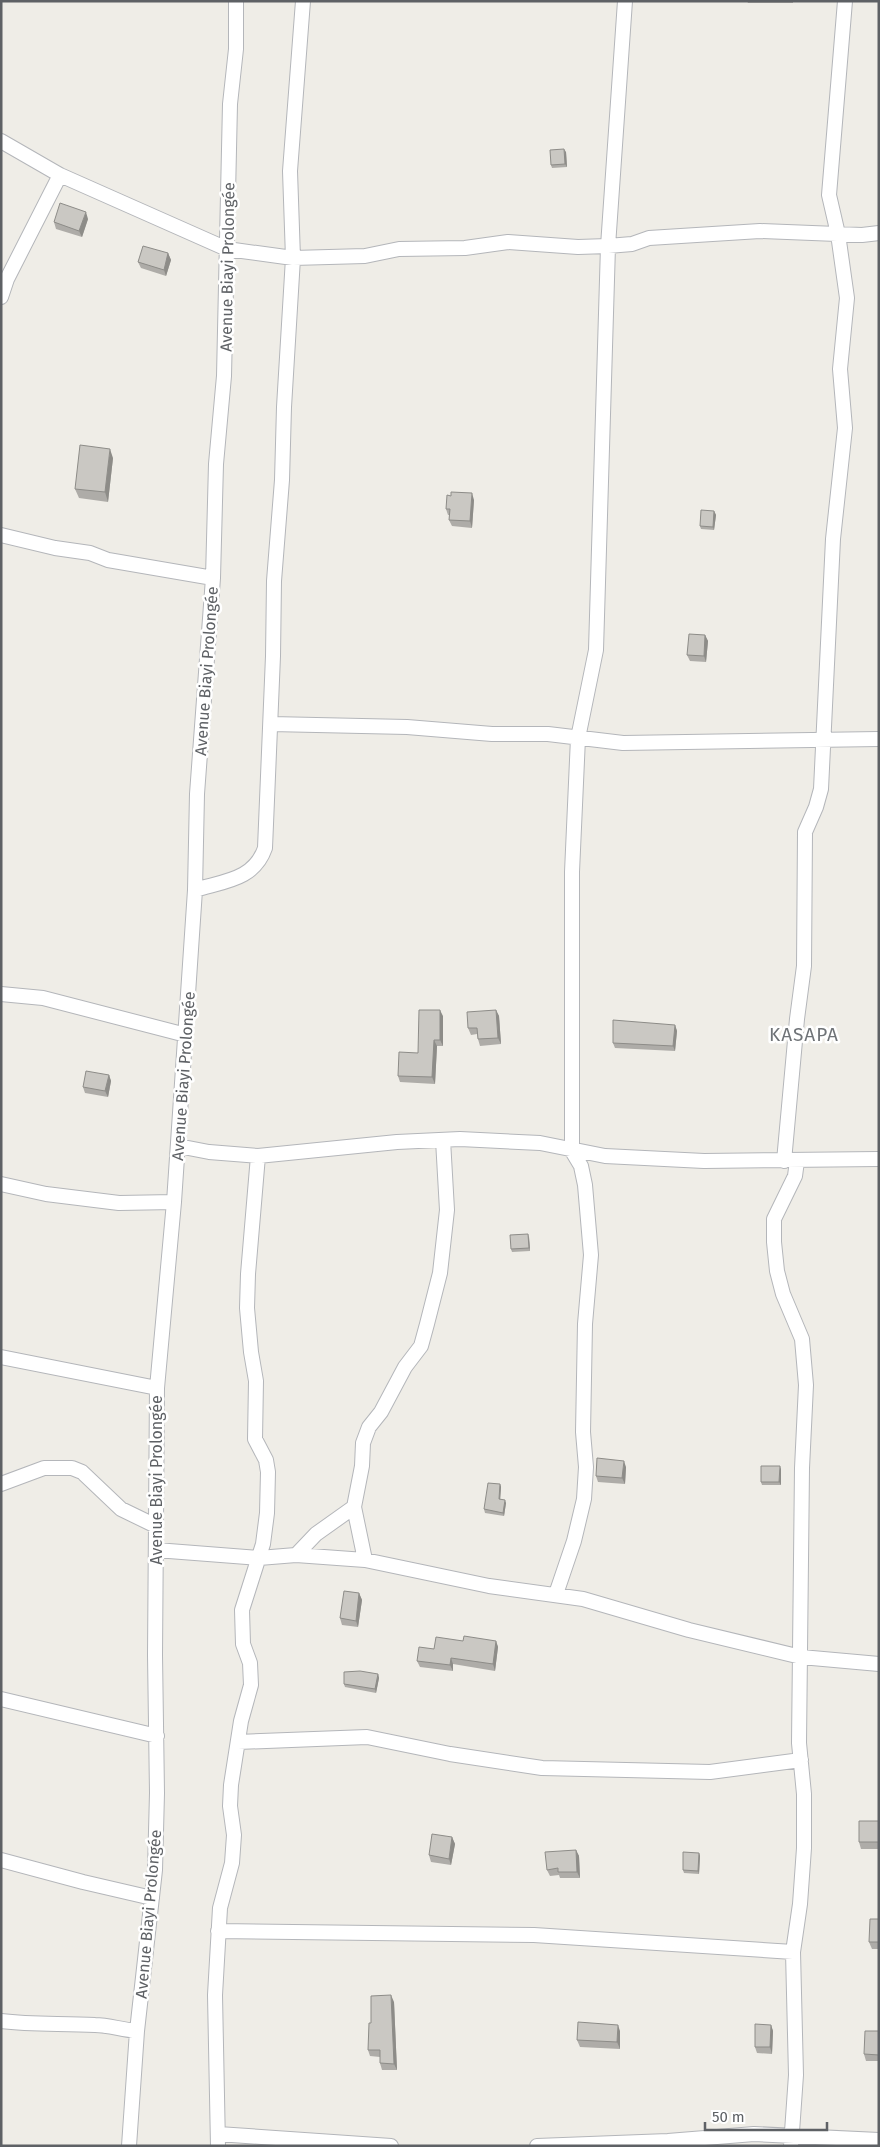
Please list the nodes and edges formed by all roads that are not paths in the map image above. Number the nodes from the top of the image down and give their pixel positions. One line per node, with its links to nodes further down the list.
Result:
1 (302, 1): 11 (street)
2 (625, 1): 9 (street)
3 (845, 1): 8 (street)
4 (236, 3): 10 (street, Avenue Biayi Prolongée)
5 (1, 141): 6 (street)
6 (60, 175): 10 (street); 12 (street)
7 (879, 233): 8 (street)
8 (838, 234): 9 (street); 18 (street)
9 (608, 246): 11 (street); 16 (street)
10 (227, 249): 11 (street); 14 (street, Avenue Biayi Prolongée)
11 (293, 258): 15 (street)
12 (1, 297)
13 (1, 535): 14 (street)
14 (213, 578): 19 (street, Avenue Biayi Prolongée)
15 (270, 724): 16 (street); 19 (street)
16 (578, 738): 18 (street); 24 (street)
17 (879, 738): 18 (street)
18 (823, 741): 27 (street)
19 (196, 890): 21 (street, Avenue Biayi Prolongée)
20 (1, 994): 21 (street)
21 (186, 1035): 23 (street, Avenue Biayi Prolongée)
22 (443, 1140): 24 (street); 25 (street); 33 (street)
23 (178, 1146): 25 (street); 29 (street, Avenue Biayi Prolongée)
24 (572, 1151): 27 (street); 39 (street)
25 (258, 1156): 37 (street)
26 (879, 1159): 27 (street)
27 (790, 1161): 40 (street)
28 (1, 1184): 29 (street)
29 (174, 1202): 31 (street, Avenue Biayi Prolongée)
30 (1, 1357): 31 (street)
31 (157, 1388): 34 (street, Avenue Biayi Prolongée)
32 (1, 1484): 34 (street)
33 (354, 1507): 36 (street); 38 (street)
34 (156, 1526): 35 (street, Avenue Biayi Prolongée)
35 (156, 1550): 37 (street); 43 (street, Avenue Biayi Prolongée)
36 (296, 1555): 37 (street); 38 (street)
37 (259, 1558): 44 (street)
38 (366, 1560): 39 (street)
39 (556, 1594): 40 (street)
40 (801, 1657): 41 (street); 45 (street)
41 (879, 1664)
42 (1, 1699): 43 (street)
43 (157, 1736): 47 (street, Avenue Biayi Prolongée)
44 (238, 1742): 45 (street); 48 (street)
45 (801, 1760): 49 (street)
46 (1, 1860): 47 (street)
47 (152, 1898): 51 (street, Avenue Biayi Prolongée)
48 (218, 1932): 49 (street); 52 (street)
49 (793, 1952): 53 (street)
50 (1, 2021): 51 (street)
51 (137, 2031): 56 (street, Avenue Biayi Prolongée)
52 (218, 2140): 55 (street)
53 (792, 2140): 54 (street); 58 (street)
54 (879, 2140)
55 (326, 2143): 57 (street)
56 (129, 2146)
57 (391, 2146)
58 (537, 2146)

